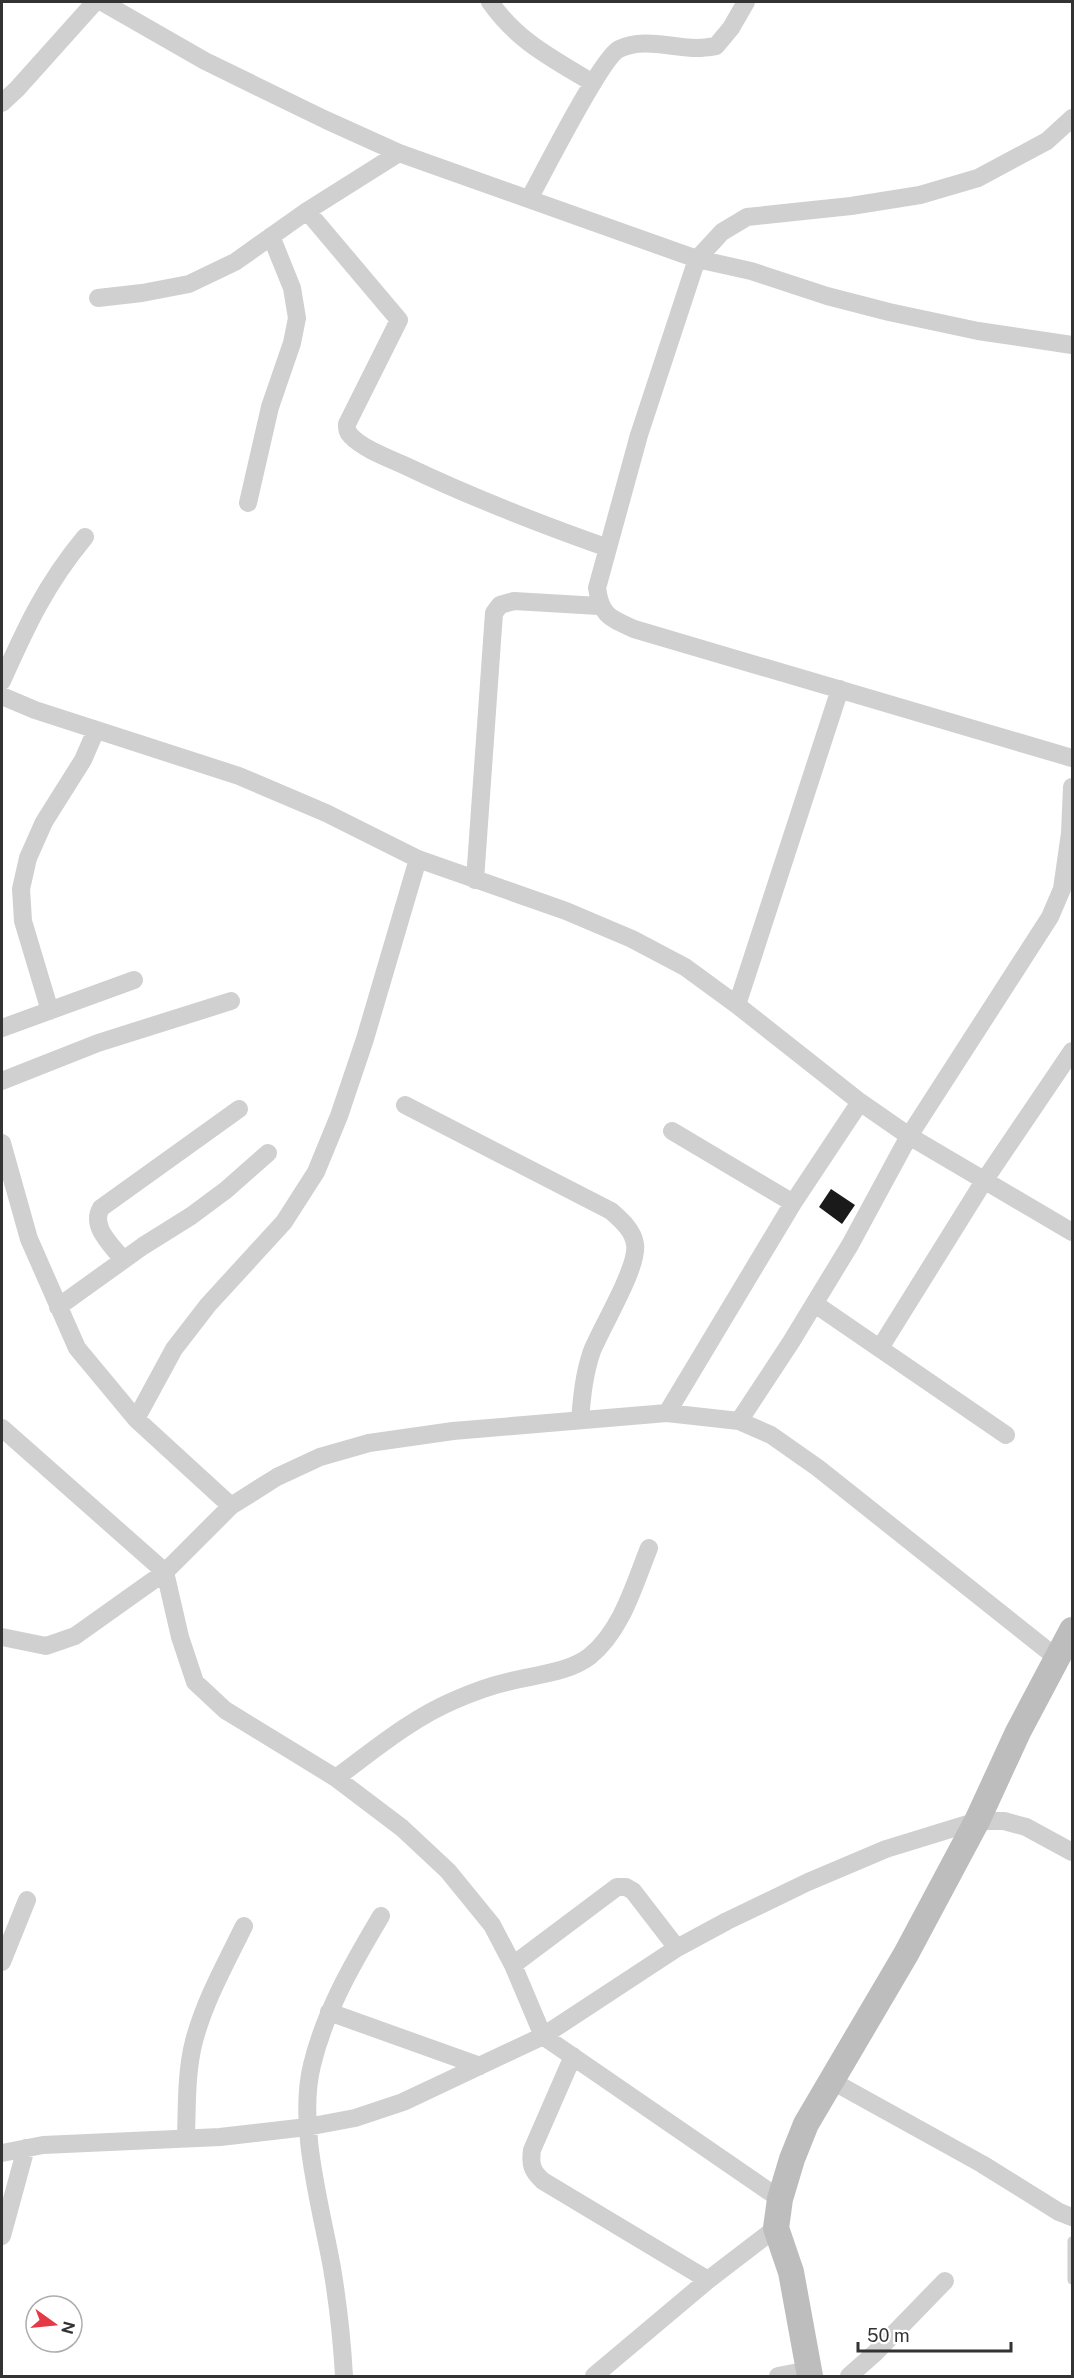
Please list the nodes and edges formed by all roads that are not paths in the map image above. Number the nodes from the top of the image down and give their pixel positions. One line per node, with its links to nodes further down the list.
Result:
1 (94, 2): 6 (street)
2 (102, 2): 8 (street)
3 (490, 2): 5 (street)
4 (746, 2): 5 (street)
5 (593, 83): 9 (street)
6 (2, 103)
7 (1072, 118): 12 (street)
8 (399, 153): 9 (street); 10 (street)
9 (530, 199): 12 (street)
10 (307, 211): 11 (street); 17 (street)
11 (271, 236): 13 (street); 15 (street)
12 (697, 259): 14 (street); 17 (street)
13 (98, 298)
14 (1072, 345)
15 (248, 503)
16 (85, 537): 19 (street)
17 (608, 548): 18 (street)
18 (599, 606): 20 (street); 27 (street)
19 (2, 681)
20 (840, 689): 23 (street); 31 (street)
21 (2, 696): 22 (street)
22 (96, 730): 26 (street); 32 (street)
23 (1072, 758)
24 (1072, 787): 25 (street)
25 (1071, 833): 28 (street)
26 (418, 859): 27 (street); 51 (street)
27 (476, 880): 31 (street)
28 (1067, 892): 40 (street)
29 (134, 980): 32 (street)
30 (231, 1001): 35 (street)
31 (737, 1005): 36 (street)
32 (50, 1011): 33 (street)
33 (2, 1028)
34 (1072, 1051): 43 (street)
35 (2, 1081)
36 (860, 1102): 40 (street); 44 (street)
37 (405, 1105): 52 (street)
38 (239, 1109): 46 (street)
39 (672, 1131): 44 (street)
40 (909, 1136): 43 (street); 47 (street)
41 (2, 1143): 48 (street)
42 (268, 1153): 46 (street)
43 (984, 1181): 45 (street); 49 (street)
44 (793, 1203): 50 (street)
45 (1072, 1232)
46 (123, 1260): 48 (street)
47 (815, 1304): 49 (street); 53 (street)
48 (58, 1307): 51 (street)
49 (880, 1348): 55 (street)
50 (667, 1413): 52 (street); 53 (street)
51 (136, 1419): 56 (street)
52 (580, 1420): 56 (street)
53 (739, 1421): 60 (street)
54 (2, 1428): 58 (street)
55 (1006, 1435)
56 (231, 1506): 58 (street)
57 (649, 1548): 61 (street)
58 (165, 1572): 59 (street); 61 (street)
59 (2, 1637)
60 (1067, 1643): 62 (main road)
61 (336, 1778): 69 (street)
62 (977, 1821): 63 (street); 67 (street); 74 (main road)
63 (1072, 1852)
64 (27, 1900): 68 (street)
65 (381, 1916): 70 (street)
66 (244, 1926): 76 (street)
67 (677, 1948): 69 (street); 71 (street)
68 (2, 1962)
69 (513, 1965): 71 (street)
70 (329, 2012): 73 (street); 75 (street)
71 (543, 2036): 72 (street); 73 (street)
72 (573, 2056): 79 (street); 84 (street)
73 (480, 2066): 75 (street)
74 (831, 2080): 79 (main road); 80 (street)
75 (307, 2127): 76 (street); 88 (street)
76 (186, 2138): 77 (street)
77 (26, 2148): 78 (street); 82 (street)
78 (2, 2153)
79 (780, 2199): 81 (main road)
80 (1072, 2217)
81 (777, 2229): 84 (street); 87 (main road)
82 (2, 2236)
83 (1072, 2241): 85 (lane)
84 (708, 2280): 89 (street)
85 (1072, 2280)
86 (945, 2282): 91 (street)
87 (810, 2373): 90 (street)
88 (344, 2376)
89 (594, 2376)
90 (778, 2376)
91 (849, 2376)

